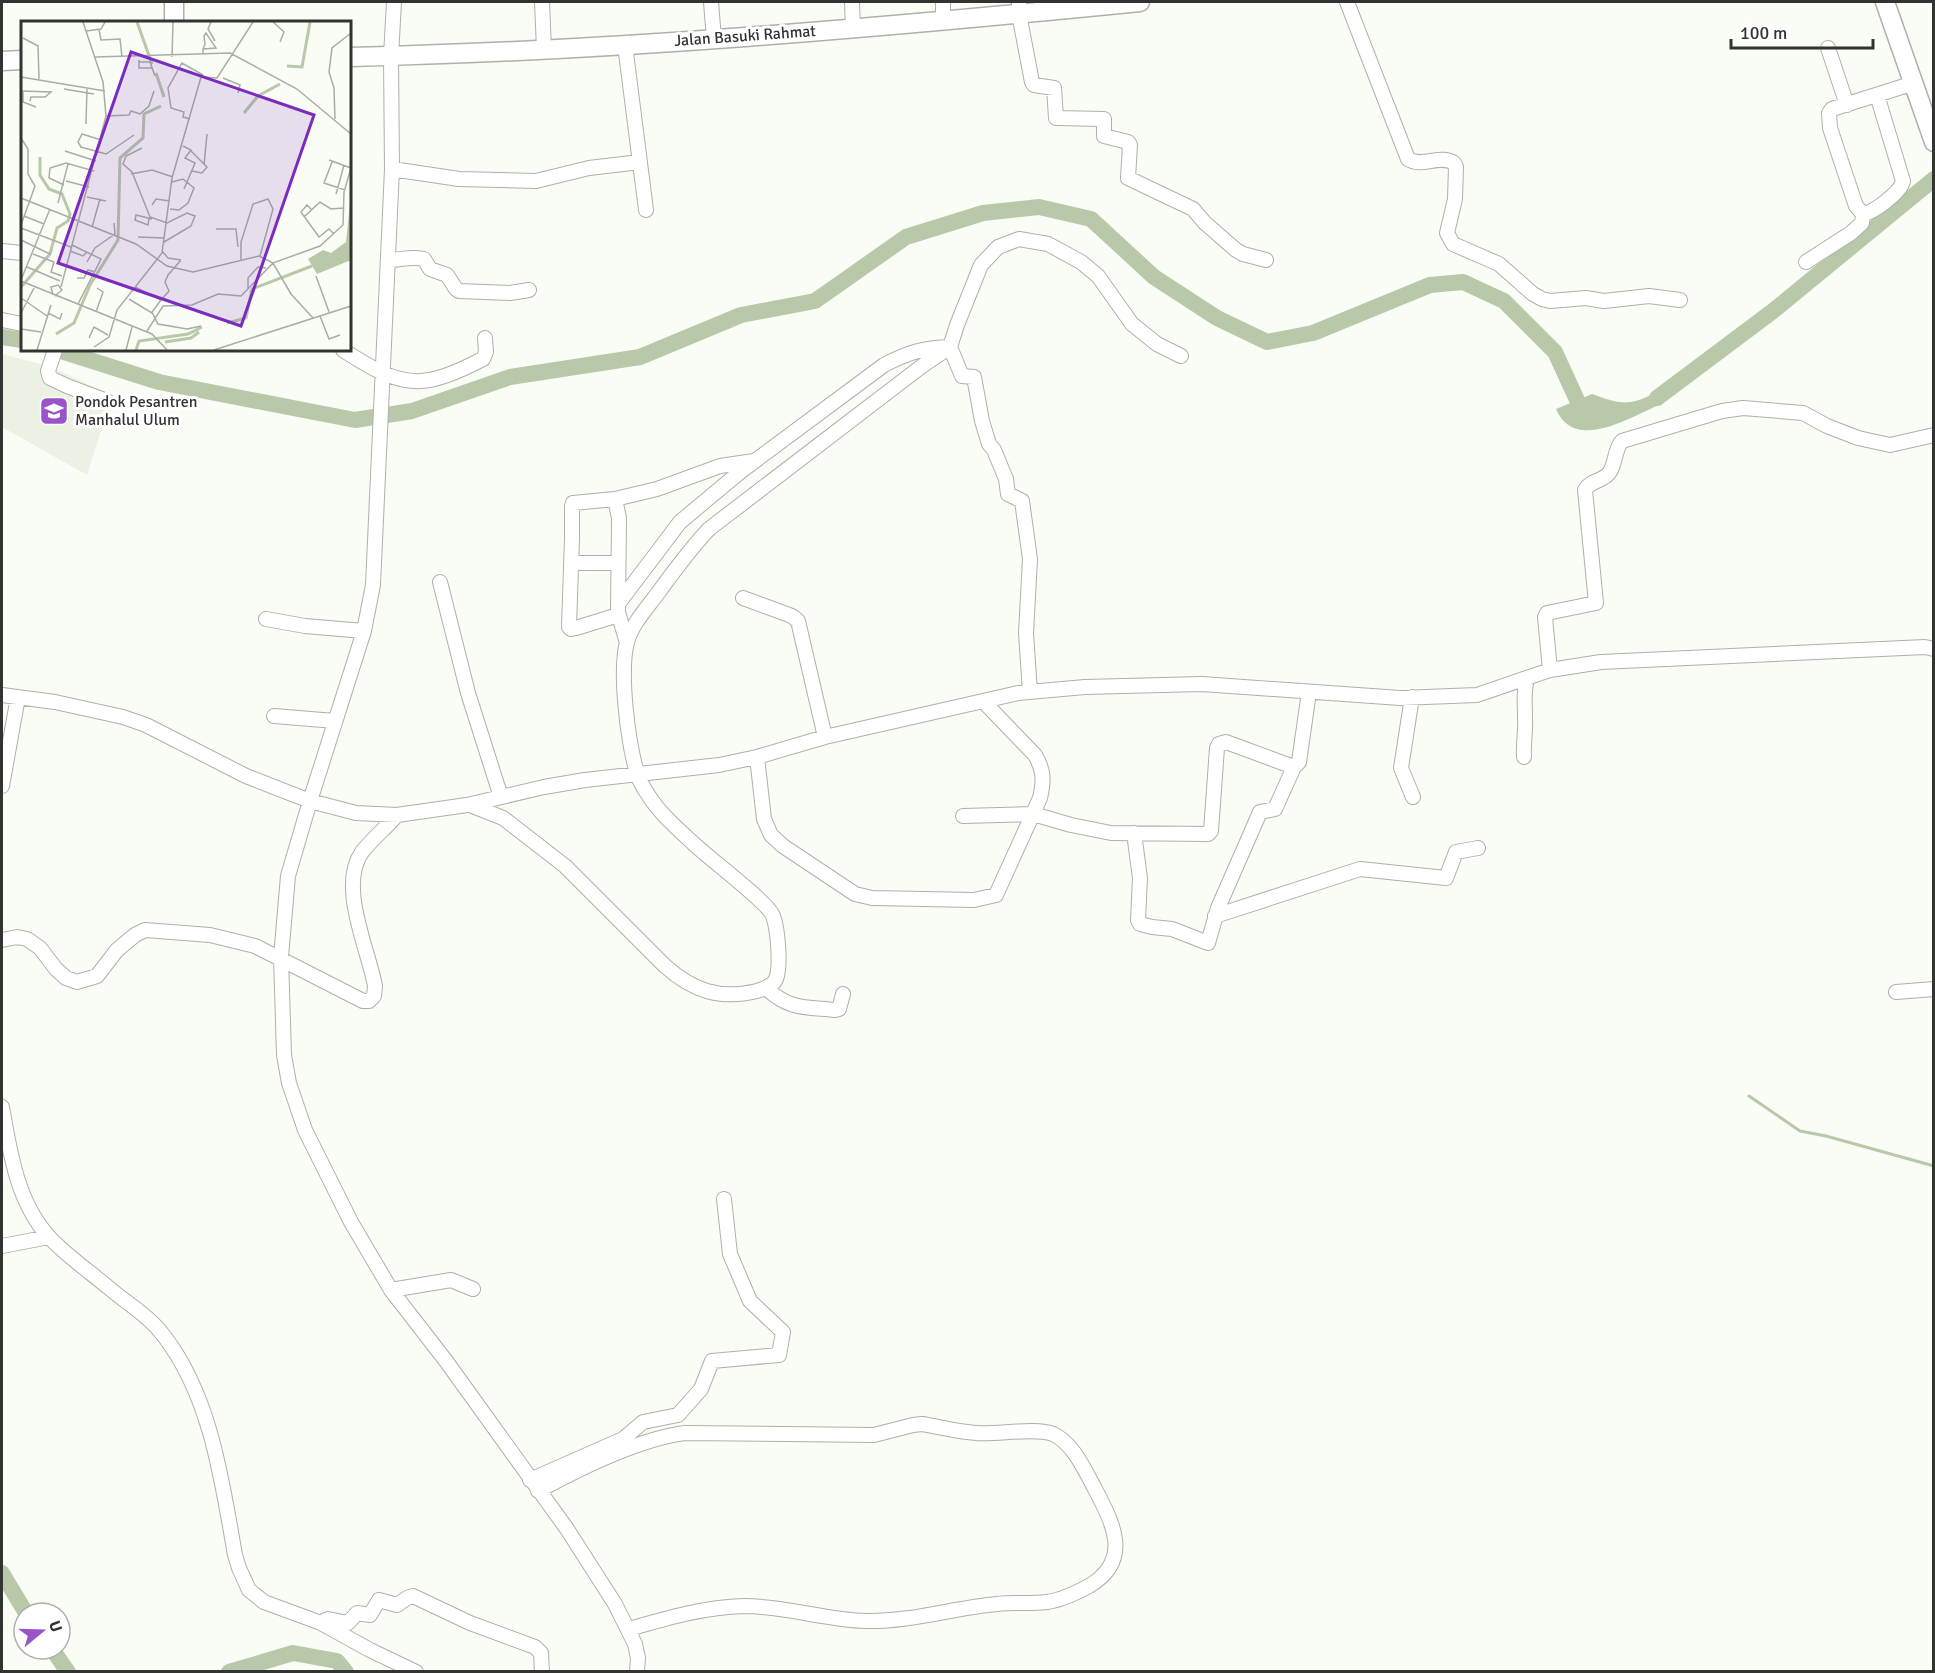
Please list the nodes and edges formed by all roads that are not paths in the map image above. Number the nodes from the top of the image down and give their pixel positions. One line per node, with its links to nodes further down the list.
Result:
1 (174, 2): 12 (main road)
2 (394, 2): 18 (street)
3 (542, 2): 17 (street)
4 (711, 2): 14 (street)
5 (852, 2): 13 (street)
6 (943, 2): 11 (street)
7 (1131, 2): 10 (main road, Jalan Basuki Rahmat)
8 (1347, 2): 36 (street)
9 (1885, 2): 22 (main road)
10 (1019, 8): 11 (main road, Jalan Basuki Rahmat); 33 (street)
11 (943, 20): 13 (main road, Jalan Basuki Rahmat)
12 (174, 21)
13 (853, 29): 14 (main road, Jalan Basuki Rahmat)
14 (714, 39): 15 (main road, Jalan Basuki Rahmat)
15 (625, 45): 17 (main road, Jalan Basuki Rahmat); 26 (street)
16 (1828, 48): 24 (street)
17 (544, 49): 18 (main road, Jalan Basuki Rahmat)
18 (391, 56): 19 (main road, Jalan Basuki Rahmat); 27 (street)
19 (351, 57)
20 (21, 60): 21 (main road)
21 (2, 61)
22 (1914, 83): 23 (street); 25 (main road)
23 (1876, 95): 24 (street); 29 (street)
24 (1847, 105): 29 (street)
25 (1934, 142)
26 (640, 162): 27 (street); 28 (street)
27 (392, 169): 32 (street)
28 (646, 210)
29 (1863, 214): 34 (street)
30 (2, 251): 31 (street)
31 (21, 253)
32 (388, 260): 35 (street); 44 (street)
33 (1266, 260)
34 (1806, 262)
35 (529, 290)
36 (1680, 300)
37 (2, 320): 38 (street)
38 (21, 324)
39 (486, 338): 44 (street)
40 (950, 347): 43 (street); 47 (street); 56 (street); 60 (street)
41 (55, 351): 45 (street)
42 (345, 351): 44 (street)
43 (1181, 356)
44 (383, 373): 55 (street)
45 (107, 401)
46 (1934, 435): 58 (street)
47 (755, 460): 48 (street); 53 (street)
48 (615, 499): 49 (street); 50 (street)
49 (571, 563): 50 (street); 53 (street)
50 (618, 563): 53 (street)
51 (440, 582): 74 (street)
52 (743, 598): 68 (street)
53 (618, 609): 56 (street)
54 (266, 619): 55 (street)
55 (364, 631): 67 (street)
56 (627, 643): 72 (street)
57 (1934, 649): 58 (street)
58 (1550, 670): 59 (street)
59 (1527, 679): 64 (street); 70 (street)
60 (1030, 692): 61 (street); 65 (street)
61 (1309, 693): 64 (street); 71 (street)
62 (2, 695): 63 (street)
63 (18, 697): 73 (street); 76 (street)
64 (1412, 697): 75 (street)
65 (983, 701): 68 (street); 78 (street)
66 (274, 716): 67 (street)
67 (335, 721): 76 (street)
68 (825, 737): 69 (street)
69 (757, 757): 72 (street); 78 (street)
70 (1524, 757)
71 (1294, 767): 81 (street); 83 (street)
72 (637, 775): 74 (street); 86 (street)
73 (2, 786)
74 (501, 796): 77 (street)
75 (1413, 797)
76 (310, 801): 79 (street); 85 (street)
77 (470, 805): 79 (street); 86 (street)
78 (1033, 814): 80 (street); 81 (street)
79 (397, 815): 85 (street)
80 (963, 816)
81 (1134, 833): 83 (street)
82 (1478, 848): 83 (street)
83 (1215, 916)
84 (2, 940): 85 (street)
85 (281, 957): 95 (street)
86 (766, 988): 89 (street)
87 (1934, 989): 88 (street)
88 (1896, 992)
89 (843, 994)
90 (2, 1107): 92 (street)
91 (724, 1198): 96 (street)
92 (49, 1237): 93 (street); 97 (street)
93 (2, 1246)
94 (473, 1289): 95 (street)
95 (391, 1290): 96 (street)
96 (534, 1485): 98 (street); 98 (street)
97 (321, 1623): 99 (street); 100 (street)
98 (629, 1629): 101 (street)
99 (416, 1671)
100 (542, 1671)
101 (637, 1671)

